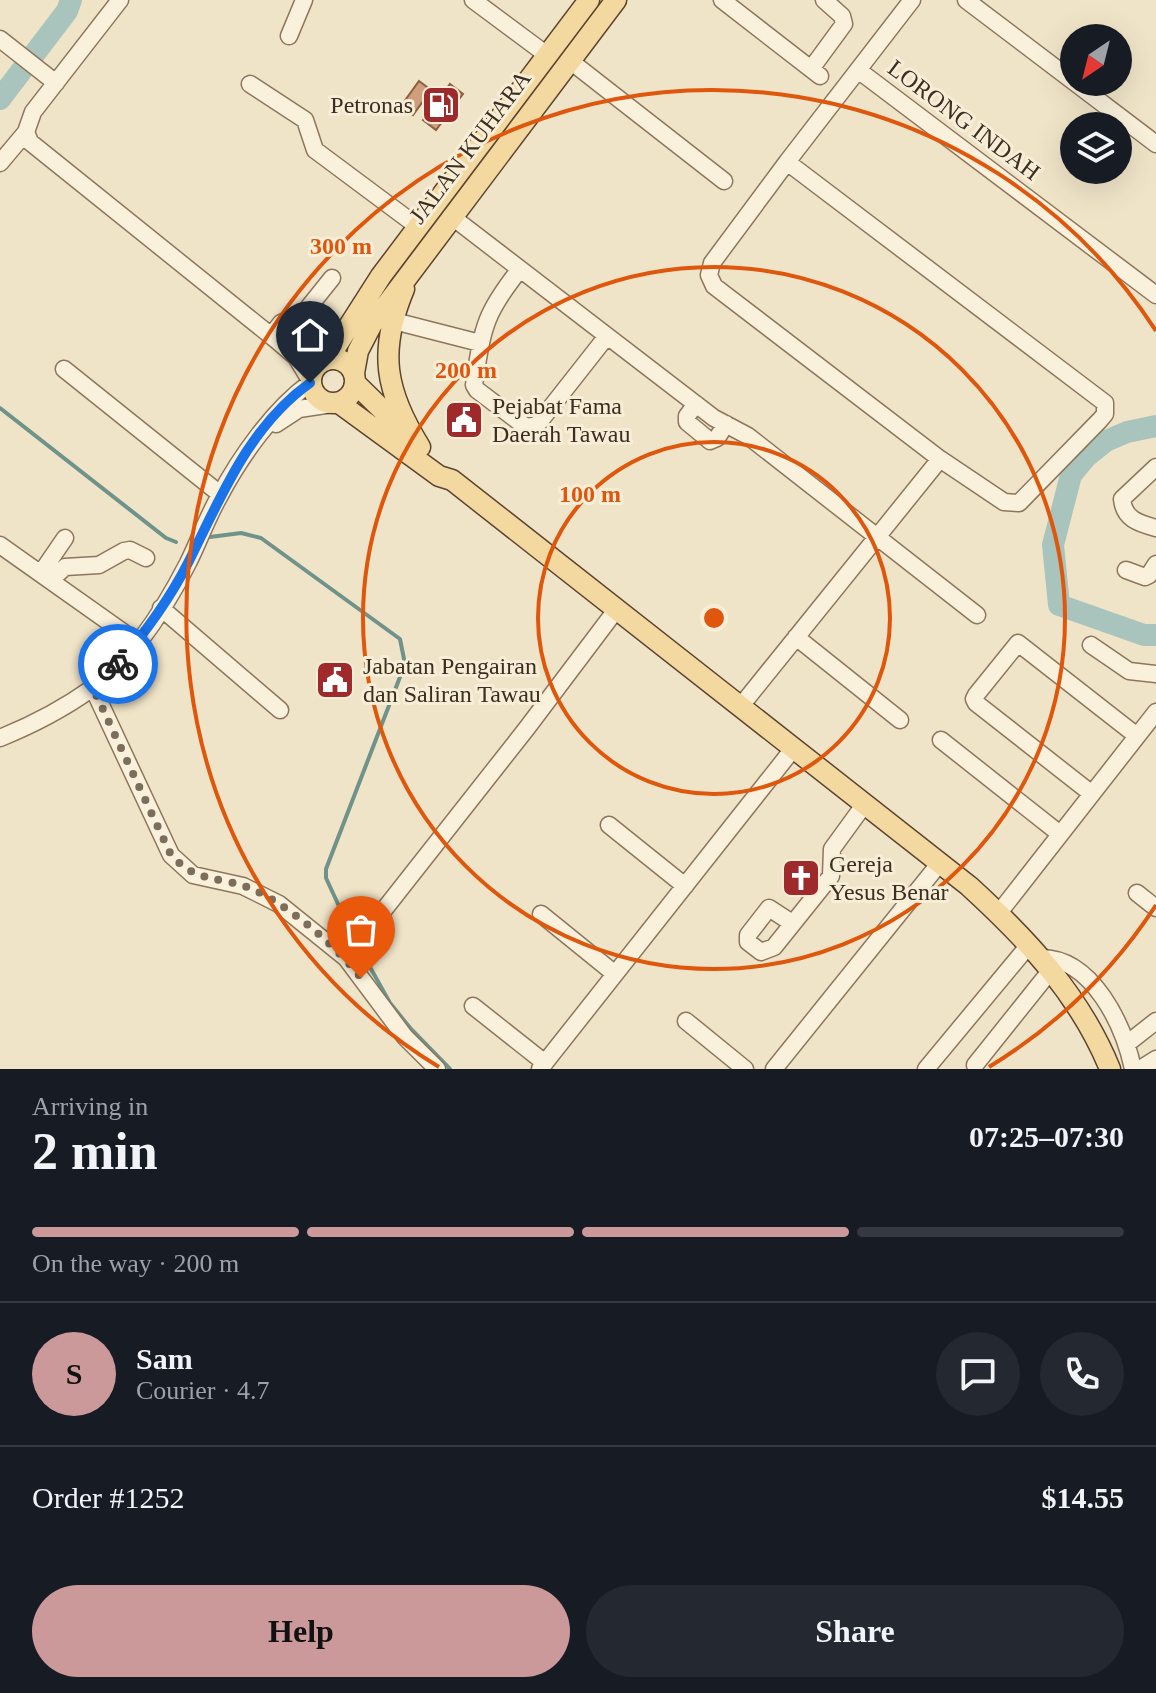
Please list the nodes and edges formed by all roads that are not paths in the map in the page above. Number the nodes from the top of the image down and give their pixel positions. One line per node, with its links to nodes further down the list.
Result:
1 (119, 0): 15 (street)
2 (304, 0): 10 (street)
3 (473, 0): 12 (street)
4 (589, 0): 12 (main road, JALAN KUHARA)
5 (616, 0): 13 (main road, JALAN KUHARA)
6 (722, 0): 7 (street)
7 (824, 0)
8 (912, 0): 14 (street)
9 (966, 0): 18 (street)
10 (289, 36)
11 (0, 39): 15 (street)
12 (547, 55): 23 (main road, JALAN KUHARA)
13 (569, 60): 21 (street); 22 (main road, JALAN KUHARA)
14 (858, 70): 19 (street); 27 (street, LORONG INDAH)
15 (56, 83): 17 (street)
16 (250, 84): 23 (street)
17 (26, 132): 20 (street); 30 (street)
18 (1156, 144)
19 (787, 162): 39 (street); 39 (street)
20 (0, 163)
21 (724, 181)
22 (451, 216): 24 (main road, JALAN KUHARA); 25 (street)
23 (417, 226): 32 (main road, JALAN KUHARA)
24 (415, 263): 28 (main road); 34 (main road, JALAN KUHARA)
25 (520, 269): 29 (street); 31 (street)
26 (332, 278): 30 (street)
27 (1156, 295)
28 (394, 321): 31 (street); 38 (main road)
29 (607, 336): 31 (street); 44 (street)
30 (273, 337): 32 (street); 35 (street)
31 (480, 343)
32 (328, 359): 34 (main road); 35 (main road)
33 (64, 369): 42 (street)
34 (354, 378): 36 (main road); 38 (main road)
35 (310, 381): 36 (main road); 37 (street)
36 (336, 403): 37 (street); 41 (main road)
37 (259, 437): 42 (street)
38 (420, 447): 41 (main road)
39 (940, 459): 44 (street)
40 (1156, 467): 43 (street)
41 (452, 480): 52 (main road)
42 (220, 494): 51 (street)
43 (1156, 528)
44 (877, 537): 53 (street); 54 (street)
45 (65, 538): 50 (street)
46 (0, 545): 50 (street)
47 (146, 558): 50 (street)
48 (1156, 564): 49 (street)
49 (1126, 570)
50 (46, 576): 55 (street)
51 (161, 608): 55 (street); 60 (street)
52 (616, 610): 59 (main road); 78 (street)
53 (977, 615)
54 (796, 637): 59 (street); 62 (street)
55 (137, 642): 58 (street)
56 (1091, 645): 57 (street)
57 (1156, 674)
58 (93, 688): 64 (street); 78 (street)
59 (740, 707): 66 (main road)
60 (280, 710)
61 (1156, 712): 63 (street)
62 (900, 720)
63 (1137, 736): 67 (street); 67 (street)
64 (0, 738)
65 (941, 740): 70 (street)
66 (793, 749): 68 (main road); 72 (street)
67 (1092, 794): 70 (street)
68 (864, 805): 71 (main road); 77 (street)
69 (609, 825): 72 (street)
70 (1060, 834): 76 (street)
71 (939, 864): 76 (main road); 90 (street)
72 (685, 886): 80 (street)
73 (1137, 893): 74 (street)
74 (1156, 908)
75 (541, 914): 80 (street)
76 (998, 914): 79 (main road)
77 (792, 923)
78 (346, 958): 88 (street)
79 (1040, 958): 84 (street); 86 (street); 91 (street); 92 (main road)
80 (615, 974): 87 (street)
81 (473, 1006): 87 (street)
82 (686, 1021): 89 (street)
83 (1156, 1021): 84 (street)
84 (1128, 1043): 93 (street)
85 (1156, 1059): 94 (street)
86 (975, 1065)
87 (543, 1066)
88 (437, 1069)
89 (745, 1069)
90 (774, 1069)
91 (926, 1069)
92 (1110, 1069)
93 (1133, 1069)
94 (1140, 1069)

